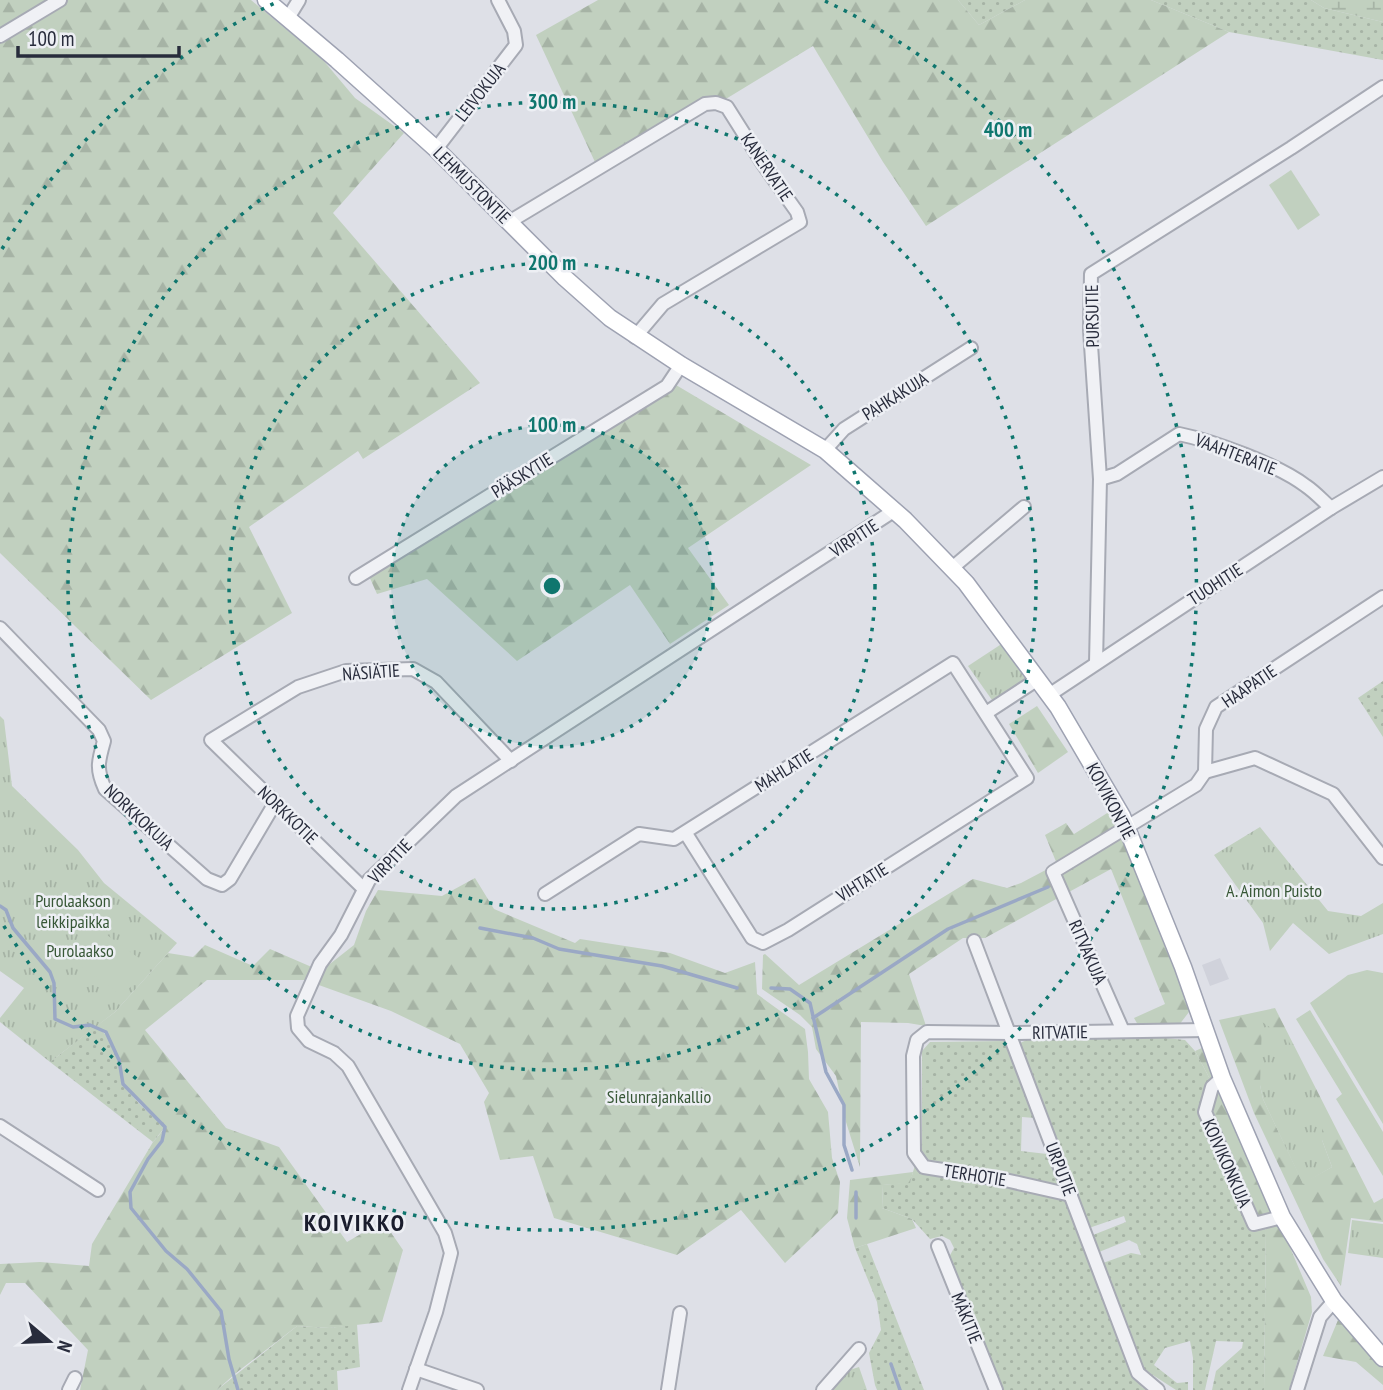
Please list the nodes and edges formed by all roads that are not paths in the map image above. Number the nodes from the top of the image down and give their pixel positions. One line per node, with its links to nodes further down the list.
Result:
1 (60, 0): 6 (street)
2 (266, 0): 5 (main road, LEHMUSTONTIE)
3 (299, 0): 5 (street)
4 (498, 0): 8 (street, LEIVOKUJA)
5 (288, 18): 8 (main road, LEHMUSTONTIE)
6 (0, 36)
7 (1383, 87): 15 (street, PURSUTIE)
8 (436, 149): 9 (main road, LEHMUSTONTIE)
9 (509, 222): 10 (main road, LEHMUSTONTIE); 10 (street, KANERVATIE)
10 (635, 337): 12 (main road, LEHMUSTONTIE)
11 (971, 348): 13 (street, PAHKAKUJA)
12 (681, 365): 13 (main road, KOIVIKONTIE); 20 (street, PÄÄSKYTIE)
13 (825, 450): 18 (main road, KOIVIKONTIE)
14 (1383, 477): 17 (street, TUOHITIE)
15 (1100, 479): 17 (street, VAAHTERATIE); 23 (street, PURSUTIE)
16 (1024, 507): 19 (street)
17 (1331, 508): 23 (street, TUOHITIE)
18 (895, 510): 19 (main road, KOIVIKONTIE); 29 (street, VIRPITIE)
19 (952, 568): 24 (main road, KOIVIKONTIE)
20 (356, 578)
21 (1383, 597): 30 (street, HAAPATIE)
22 (0, 628): 31 (street, NORKKOKUJA)
23 (1096, 663): 25 (street, TUOHITIE)
24 (1038, 679): 25 (main road, KOIVIKONTIE); 26 (street)
25 (1049, 695): 32 (main road, KOIVIKONTIE)
26 (986, 713): 27 (street, MAHLATIE); 33 (street, MAHLATIE)
27 (995, 728): 33 (street, VIHTATIE)
28 (211, 740): 29 (street, NÄSIÄTIE); 31 (street, NORKKOTIE)
29 (511, 761): 35 (street, VIRPITIE)
30 (1205, 772): 32 (street); 34 (street)
31 (275, 803): 35 (street, NORKKOTIE)
32 (1128, 826): 38 (main road, KOIVIKONTIE); 39 (street, RITVAKUJA)
33 (685, 832): 36 (street, MAHLATIE)
34 (1383, 858)
35 (364, 889): 52 (street, VIRPITIE)
36 (545, 894)
37 (974, 940): 40 (street, URPUTIE)
38 (1206, 1030): 39 (street, RITVATIE); 42 (main road, KOIVIKONTIE)
39 (1123, 1031): 40 (street, RITVATIE)
40 (1010, 1034): 41 (street, RITVATIE); 45 (street, URPUTIE)
41 (917, 1040): 45 (street, TERHOTIE)
42 (1222, 1078): 46 (main road, KOIVIKONTIE); 46 (street, KOIVIKONKUJA)
43 (0, 1126): 44 (street)
44 (98, 1190)
45 (1071, 1195): 60 (street, URPUTIE)
46 (1282, 1217): 48 (main road, KOIVIKONTIE)
47 (939, 1246): 59 (street, MÄKITIE)
48 (1334, 1301): 51 (main road, KOIVIKONTIE); 61 (street)
49 (680, 1313): 54 (street)
50 (859, 1349): 58 (street)
51 (1383, 1358)
52 (415, 1369): 56 (street, VIRPITIE); 57 (street)
53 (75, 1378): 55 (street)
54 (671, 1389)
55 (69, 1390)
56 (409, 1390)
57 (477, 1390)
58 (823, 1390)
59 (996, 1390)
60 (1158, 1390)
61 (1297, 1390)

